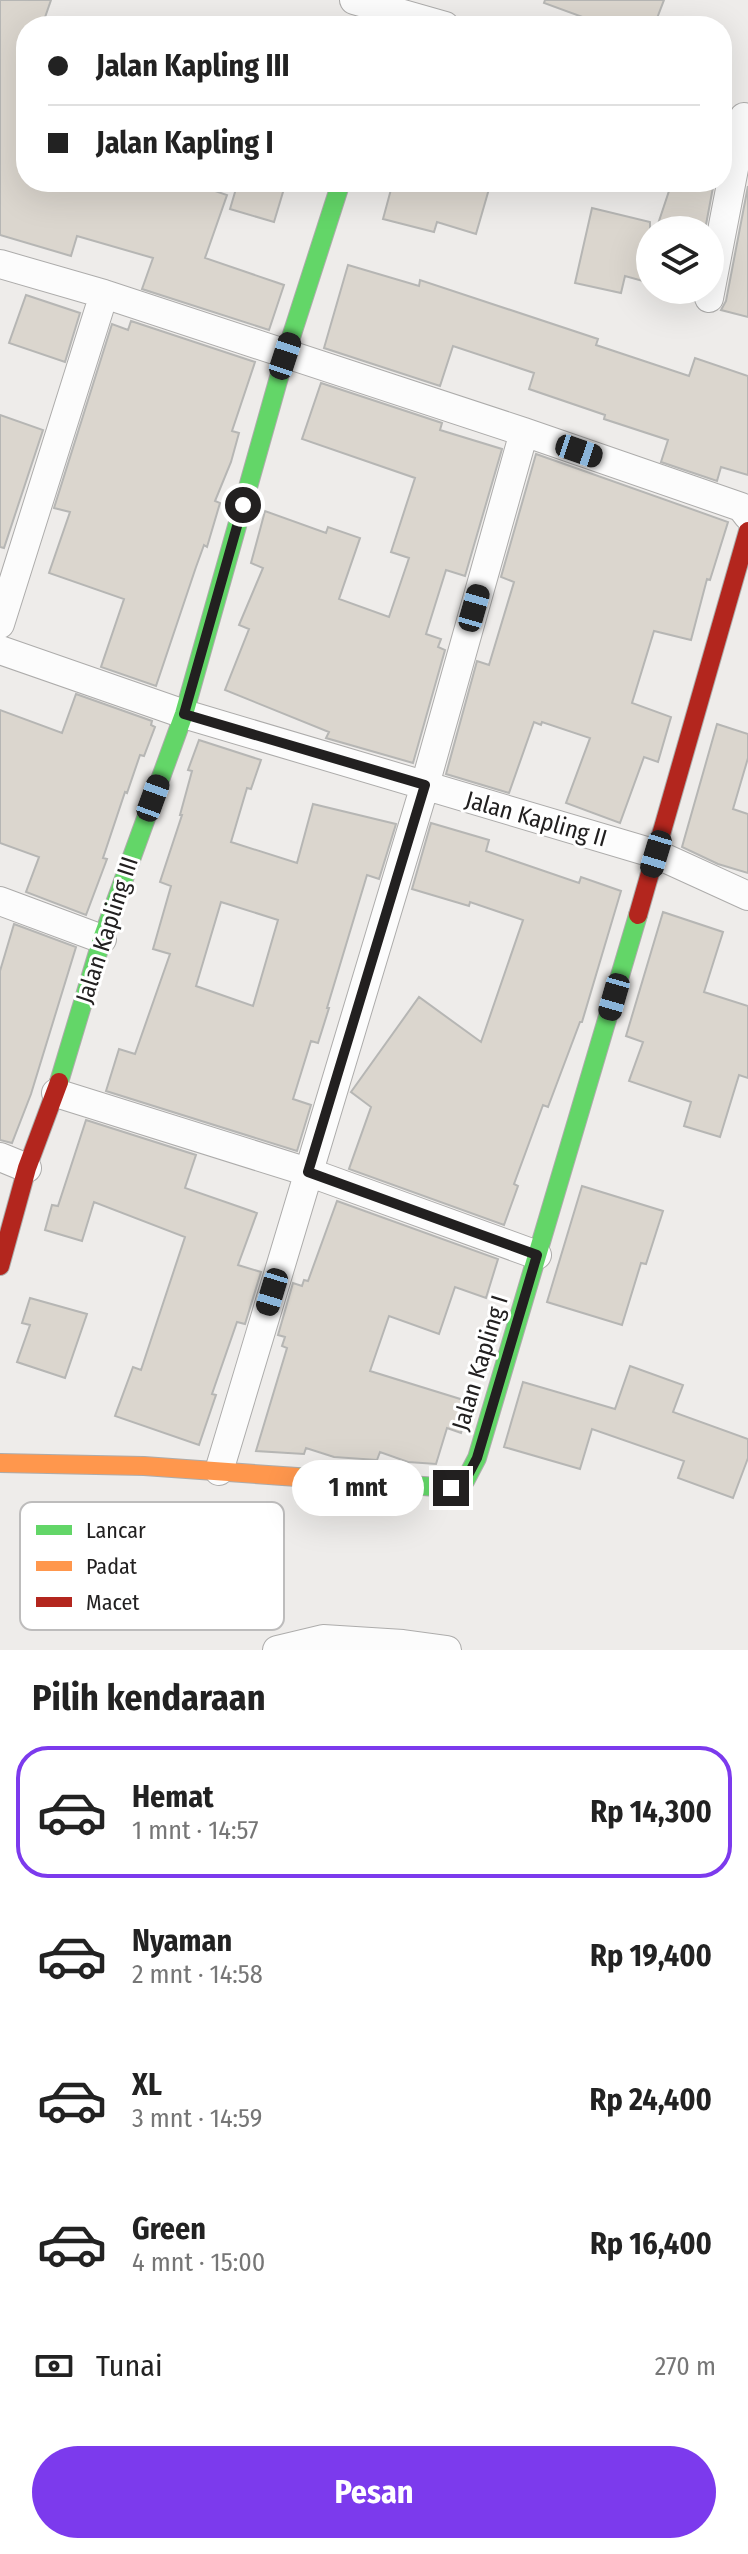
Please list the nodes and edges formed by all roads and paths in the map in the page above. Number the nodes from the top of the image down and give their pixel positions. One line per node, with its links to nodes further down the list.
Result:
1 (354, 0): 2 (street)
2 (389, 16)
3 (738, 115): 4 (street)
4 (732, 153)
5 (338, 192): 10 (street, Jalan Kapling III)
6 (726, 192): 7 (street)
7 (722, 216)
8 (0, 264): 9 (street)
9 (104, 294): 10 (street); 14 (street)
10 (285, 356): 11 (street); 16 (street, Jalan Kapling III)
11 (524, 432): 12 (street); 17 (street)
12 (748, 516)
13 (748, 531): 18 (street, Jalan Kapling I)
14 (0, 624)
15 (0, 650): 16 (street, Jalan Kapling II)
16 (184, 714): 17 (street, Jalan Kapling II); 21 (street, Jalan Kapling III)
17 (425, 785): 18 (street, Jalan Kapling II); 25 (street)
18 (656, 854): 19 (street, Jalan Kapling II); 26 (street, Jalan Kapling I)
19 (748, 896)
20 (0, 901): 21 (street)
21 (102, 939): 22 (street, Jalan Kapling III)
22 (56, 1093): 24 (street, Jalan Kapling III); 25 (street)
23 (0, 1157): 24 (street)
24 (27, 1168): 27 (street, Jalan Kapling III)
25 (308, 1172): 26 (street); 29 (street)
26 (537, 1255): 29 (street, Jalan Kapling I)
27 (0, 1266)
28 (0, 1463): 29 (street, Jalan Kapling I)
29 (219, 1471)
30 (277, 1650): 31 (street)
31 (447, 1650)

